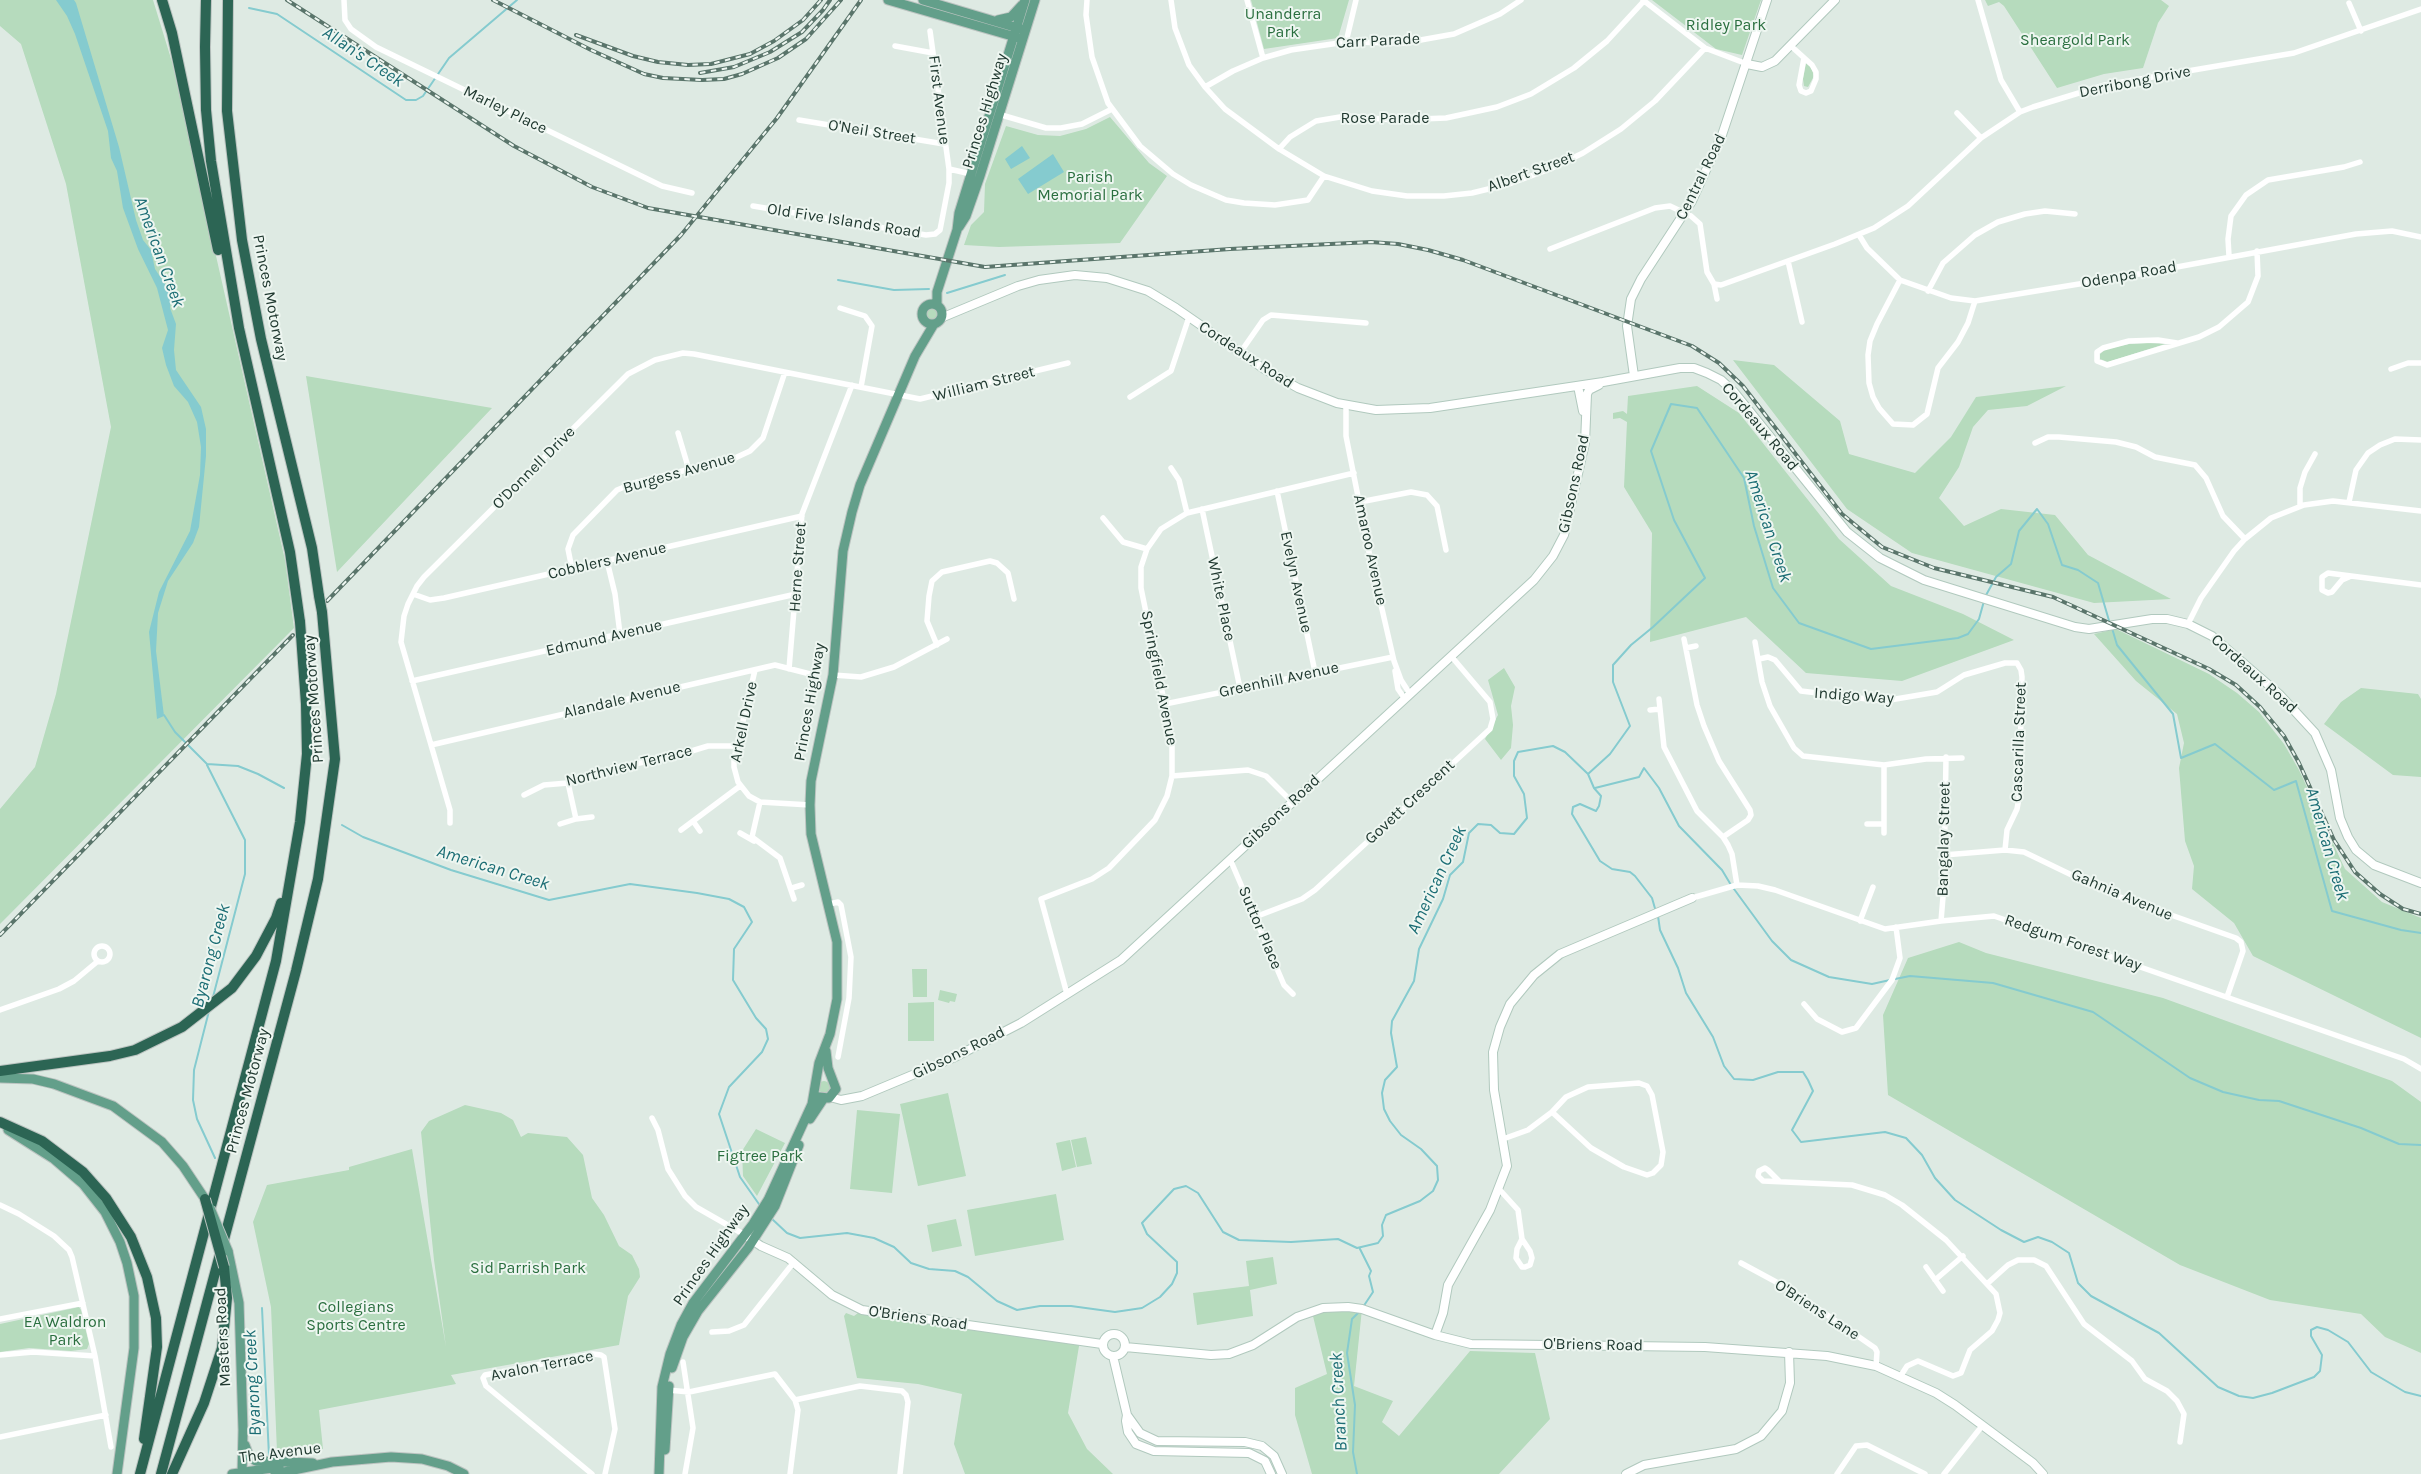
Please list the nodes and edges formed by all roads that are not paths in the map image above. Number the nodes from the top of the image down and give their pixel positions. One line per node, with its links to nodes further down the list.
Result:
1 (162, 0): 71 (highway)
2 (206, 0): 71 (highway, Princes Motorway)
3 (228, 0): 246 (highway, Princes Motorway, bridge)
4 (344, 0): 49 (street, Marley Place)
5 (888, 0): 22 (main road)
6 (923, 0): 20 (main road)
7 (1035, 0): 21 (main road, Princes Highway)
8 (1087, 0): 36 (street)
9 (1171, 0): 35 (street, Albert Street)
10 (1247, 0): 32 (street)
11 (1356, 0): 26 (street)
12 (1521, 0): 26 (street, Carr Parade)
13 (1767, 0): 34 (street, Central Road)
14 (1835, 0): 28 (street)
15 (1978, 0): 38 (street)
16 (1024, 1): 20 (main road); 21 (main road, Princes Highway)
17 (1643, 1): 29 (street); 44 (street, Rose Parade)
18 (2348, 3): 24 (street)
19 (2421, 9): 24 (street, Derribong Drive)
20 (993, 20): 21 (main road)
21 (1022, 29): 25 (main road, Princes Highway)
22 (990, 30): 25 (main road); 31 (main road)
23 (930, 31): 30 (street, First Avenue)
24 (2360, 31): 38 (street, Derribong Drive)
25 (1018, 38): 31 (main road, Princes Highway); 40 (main road, Princes Highway)
26 (1346, 42): 32 (street, Carr Parade)
27 (895, 46): 30 (street)
28 (1791, 46): 33 (street); 34 (street)
29 (1705, 48): 34 (street); 48 (street, Albert Street)
30 (933, 53): 43 (street, First Avenue)
31 (1008, 57): 37 (main road, Princes Highway)
32 (1263, 58): 35 (street, Carr Parade)
33 (1804, 58): 33 (street)
34 (1747, 64): 51 (street, Central Road)
35 (1205, 87): 44 (street, Albert Street)
36 (1112, 109): 40 (street); 48 (street)
37 (991, 112): 40 (street); 47 (main road, Princes Highway)
38 (2020, 112): 42 (street, Derribong Drive)
39 (1957, 113): 42 (street)
40 (1000, 114): 47 (main road, Princes Highway)
41 (799, 120): 43 (street, O'Neil Street)
42 (1981, 138): 54 (street, Derribong Drive)
43 (944, 144): 46 (street, First Avenue)
44 (1279, 149): 48 (street, Albert Street)
45 (2360, 162): 58 (street)
46 (949, 169): 47 (street); 53 (street, First Avenue)
47 (976, 175): 66 (main road, Princes Highway)
48 (1324, 176)
49 (692, 194)
50 (753, 206): 53 (street, Old Five Islands Road)
51 (1686, 213): 56 (street); 61 (street); 79 (street, Central Road)
52 (2075, 214): 62 (street)
53 (934, 234)
54 (1859, 235): 59 (street, Derribong Drive); 60 (street, Odenpa Road)
55 (2421, 237): 57 (street, Odenpa Road)
56 (1550, 249)
57 (2257, 251): 58 (street, Odenpa Road); 73 (street)
58 (2230, 256): 64 (street, Odenpa Road)
59 (1788, 261): 61 (street, Derribong Drive); 69 (street)
60 (1900, 280): 62 (street, Odenpa Road); 64 (street)
61 (1714, 284): 63 (street)
62 (1928, 291): 64 (street, Odenpa Road)
63 (1717, 299)
64 (1975, 301)
65 (840, 308): 82 (street)
66 (937, 312): 67 (street, Cordeaux Road); 68 (main road); 68 (main road, Princes Highway); 72 (main road, Princes Highway)
67 (1189, 317): 74 (street, Cordeaux Road); 85 (street)
68 (924, 321): 72 (main road, Princes Highway)
69 (1802, 322)
70 (1366, 323): 74 (street)
71 (239, 328): 152 (highway, Princes Motorway, bridge)
72 (922, 342): 84 (main road, Princes Highway)
73 (2177, 343): 73 (street)
74 (1240, 353): 86 (street, Cordeaux Road)
75 (1068, 363): 84 (street, William Street)
76 (2421, 363): 77 (street)
77 (2391, 369)
78 (785, 372): 81 (street, O'Donnell Drive); 93 (street, Burgess Avenue); 111 (street, O'Donnell Drive)
79 (1634, 376): 80 (street, Cordeaux Road); 114 (street, Cordeaux Road)
80 (1617, 380): 83 (street, Cordeaux Road); 87 (street, Gibsons Road)
81 (852, 384): 82 (street, O'Donnell Drive); 102 (street, Herne Street)
82 (861, 386): 84 (street, O'Donnell Drive)
83 (1578, 386): 86 (street, Cordeaux Road); 87 (street, Gibsons Road)
84 (899, 395): 130 (main road, Princes Highway)
85 (1130, 397)
86 (1349, 406): 94 (street, Amaroo Avenue)
87 (1586, 418): 122 (street, Gibsons Road)
88 (678, 433): 93 (street)
89 (2421, 440): 97 (street)
90 (2035, 443): 104 (street)
91 (2315, 454): 98 (street)
92 (1171, 468): 101 (street)
93 (689, 470): 108 (street, Burgess Avenue)
94 (1354, 474): 95 (street, Springfield Avenue); 96 (street, Amaroo Avenue)
95 (1276, 492): 99 (street, Springfield Avenue); 128 (street, Evelyn Avenue)
96 (1360, 502): 106 (street); 123 (street, Amaroo Avenue)
97 (2349, 502): 98 (street); 100 (street)
98 (2300, 506): 104 (street)
99 (1202, 509): 101 (street, Springfield Avenue); 132 (street, White Place)
100 (2421, 511)
101 (1187, 513): 105 (street, Springfield Avenue)
102 (802, 516): 107 (street, Cobblers Avenue); 112 (street, Herne Street)
103 (1103, 518): 105 (street)
104 (2245, 538): 114 (street)
105 (1147, 549): 135 (street, Springfield Avenue)
106 (1446, 550)
107 (606, 561): 108 (street, Cobblers Avenue); 115 (street)
108 (572, 569): 111 (street, Cobblers Avenue)
109 (2349, 577): 109 (street); 110 (street)
110 (2421, 585)
111 (413, 594): 131 (street, O'Donnell Drive)
112 (796, 594): 115 (street, Edmund Avenue); 126 (street, Herne Street)
113 (1014, 599): 119 (street)
114 (2188, 624): 167 (street, Cordeaux Road)
115 (620, 634): 131 (street, Edmund Avenue)
116 (948, 639): 119 (street)
117 (1684, 639): 121 (street)
118 (1755, 642): 124 (street)
119 (937, 645): 130 (street)
120 (1696, 646): 121 (street)
121 (1686, 648): 162 (street)
122 (1452, 656): 133 (street, Gibsons Road); 175 (street, Govett Crescent)
123 (1394, 659): 128 (street, Greenhill Avenue); 133 (street, Amaroo Avenue)
124 (1759, 659): 125 (street, Indigo Way); 142 (street)
125 (2017, 663): 164 (street, Cascarilla Street)
126 (789, 669): 127 (street, Alandale Avenue); 129 (street, Alandale Avenue)
127 (755, 670): 138 (street, Alandale Avenue); 139 (street, Arkell Drive)
128 (1315, 672): 132 (street, Greenhill Avenue)
129 (814, 675)
130 (833, 675): 149 (main road, Princes Highway)
131 (412, 682): 138 (street, O'Donnell Drive)
132 (1240, 688): 135 (street, Greenhill Avenue)
133 (1408, 696): 148 (street, Gibsons Road)
134 (1660, 699): 136 (street)
135 (1165, 704): 143 (street, Springfield Avenue)
136 (1660, 709): 137 (street); 162 (street)
137 (1650, 710)
138 (431, 745): 154 (street, O'Donnell Drive)
139 (737, 746): 144 (street, Northview Terrace); 145 (street, Arkell Drive)
140 (1946, 757): 141 (street); 142 (street); 165 (street, Bangalay Street)
141 (1962, 758)
142 (1884, 765): 157 (street)
143 (1172, 776): 148 (street); 180 (street, Springfield Avenue)
144 (568, 783): 146 (street, Northview Terrace); 151 (street)
145 (740, 786): 147 (street, Arkell Drive); 153 (street)
146 (524, 795)
147 (760, 802): 149 (street); 163 (street)
148 (1292, 802): 166 (street, Gibsons Road)
149 (810, 805): 174 (main road, Princes Highway)
150 (592, 817): 151 (street)
151 (576, 819): 155 (street)
152 (300, 822): 188 (highway); 245 (highway, Princes Motorway)
153 (693, 822): 158 (street); 159 (street)
154 (450, 823)
155 (560, 824)
156 (1867, 824): 157 (street)
157 (1884, 824): 161 (street)
158 (681, 830)
159 (700, 831)
160 (740, 833): 163 (street)
161 (1884, 833)
162 (1723, 837): 169 (street)
163 (754, 841): 171 (street)
164 (2005, 850): 165 (street, Gahnia Avenue); 182 (street, Gahnia Avenue)
165 (1944, 855): 176 (street, Bangalay Street)
166 (1230, 859): 175 (street, Suttor Place); 180 (street, Gibsons Road)
167 (2421, 883)
168 (802, 885): 171 (street)
169 (1737, 885): 172 (street, Redgum Forest Way); 177 (street, Redgum Forest Way)
170 (1873, 887): 177 (street)
171 (792, 888): 173 (street)
172 (1692, 898): 200 (street, Redgum Forest Way)
173 (794, 899)
174 (829, 904): 185 (main road, Princes Highway); 186 (street)
175 (1255, 917): 181 (street, Suttor Place)
176 (1941, 921): 178 (street, Redgum Forest Way); 182 (street, Redgum Forest Way)
177 (1860, 922): 178 (street, Redgum Forest Way)
178 (1896, 927): 183 (street)
179 (98, 961): 184 (street)
180 (1067, 994): 195 (street, Gibsons Road)
181 (1293, 994)
182 (2227, 998): 187 (street, Redgum Forest Way)
183 (1804, 1004)
184 (0, 1010)
185 (826, 1048): 190 (main road, Princes Highway); 191 (main road, Princes Highway)
186 (838, 1057)
187 (2421, 1069)
188 (0, 1071)
189 (0, 1078): 203 (main road, Masters Road)
190 (831, 1078): 191 (main road); 192 (main road)
191 (816, 1080): 193 (main road)
192 (836, 1087): 194 (main road); 195 (street)
193 (814, 1092): 194 (main road); 205 (main road, Princes Highway)
194 (827, 1098): 195 (street, Gibsons Road); 205 (main road, Princes Highway)
195 (856, 1098)
196 (1552, 1112): 196 (street); 200 (street)
197 (652, 1118): 206 (street)
198 (0, 1122): 244 (highway)
199 (0, 1127): 243 (main road)
200 (1503, 1139): 202 (street, Redgum Forest Way)
201 (1779, 1181): 209 (street)
202 (1499, 1190): 207 (street); 219 (street, Redgum Forest Way)
203 (205, 1199): 235 (main road, Masters Road, bridge); 247 (highway, bridge)
204 (0, 1205): 216 (street)
205 (757, 1226): 206 (main road, Princes Highway); 208 (main road, Princes Highway)
206 (745, 1235): 208 (street, O'Briens Road); 253 (main road, Princes Highway)
207 (1522, 1239)
208 (753, 1241): 210 (street, O'Briens Road); 229 (main road, Princes Highway)
209 (1963, 1256): 213 (street); 214 (street)
210 (794, 1262): 218 (street); 220 (street, O'Briens Road)
211 (1741, 1263): 227 (street, O'Briens Lane)
212 (1926, 1267): 213 (street)
213 (1935, 1280): 215 (street)
214 (1988, 1283): 228 (street); 237 (street)
215 (1943, 1291)
216 (84, 1303): 217 (street); 224 (street)
217 (0, 1319)
218 (712, 1332)
219 (1435, 1335): 221 (street, O'Briens Road); 222 (street, O'Briens Road)
220 (1102, 1344): 221 (street, O'Briens Road); 225 (street)
221 (1125, 1347): 225 (street)
222 (1789, 1352): 227 (street, O'Briens Road); 259 (street)
223 (0, 1355): 224 (street)
224 (95, 1356): 232 (street)
225 (1112, 1356): 233 (street)
226 (683, 1362): 230 (street)
227 (1876, 1366): 228 (street, O'Briens Road)
228 (1900, 1376): 234 (street, O'Briens Road)
229 (668, 1390): 230 (street); 254 (main road, Princes Highway)
230 (689, 1392): 231 (street); 255 (street)
231 (795, 1400): 256 (street); 257 (street)
232 (106, 1415): 236 (street); 238 (street)
233 (1127, 1415): 239 (street); 241 (street)
234 (1982, 1426): 262 (street); 263 (street, O'Briens Road)
235 (243, 1430): 240 (main road, Masters Road); 242 (main road, Masters Road)
236 (0, 1437)
237 (2180, 1442)
238 (111, 1447)
239 (1276, 1460): 241 (street); 258 (street)
240 (332, 1462): 242 (main road, The Avenue); 249 (main road, The Avenue); 250 (main road, The Avenue)
241 (1270, 1470)
242 (242, 1473): 248 (main road, The Avenue)
243 (117, 1474)
244 (137, 1474)
245 (140, 1474)
246 (161, 1474)
247 (172, 1474)
248 (232, 1474)
249 (276, 1474)
250 (464, 1474)
251 (592, 1474): 252 (street, Avalon Terrace)
252 (605, 1474)
253 (659, 1474)
254 (665, 1474)
255 (685, 1474)
256 (790, 1474)
257 (900, 1474)
258 (1282, 1474)
259 (1626, 1474)
260 (1837, 1474): 261 (street)
261 (1925, 1474)
262 (1944, 1474)
263 (2043, 1474)

